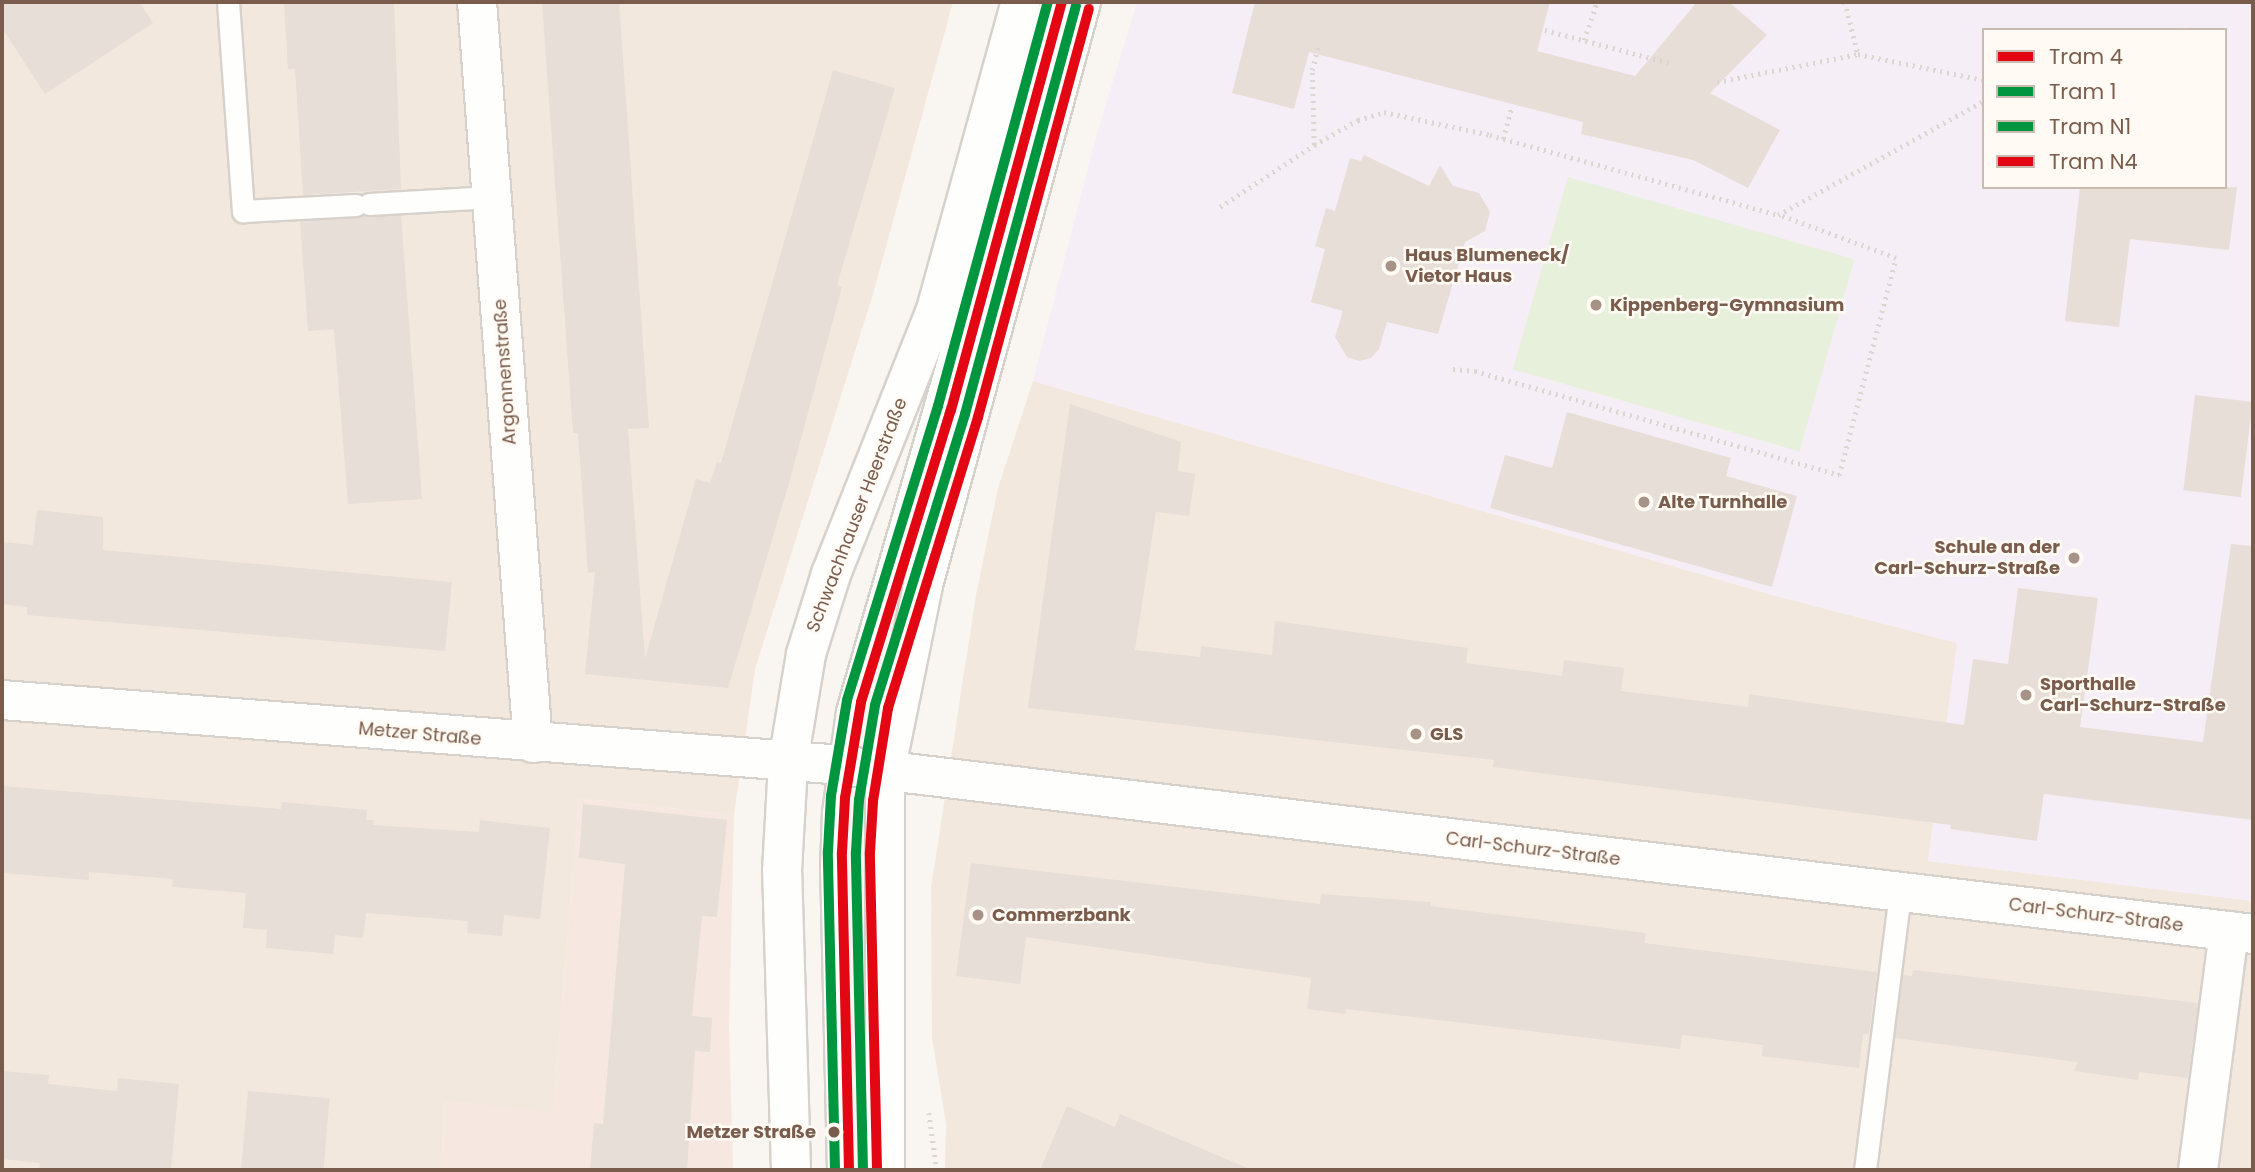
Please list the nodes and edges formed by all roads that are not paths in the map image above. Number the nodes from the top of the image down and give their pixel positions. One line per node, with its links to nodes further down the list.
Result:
1 (228, 2): 6 (lane)
2 (477, 2): 6 (street, Argonnenstraße)
3 (1021, 2): 9 (street, Schwachhauser Heerstraße)
4 (1051, 2): 10 (lane)
5 (1081, 2): 11 (street)
6 (492, 197): 8 (street, Argonnenstraße)
7 (2, 700): 8 (street, Metzer Straße)
8 (533, 743): 9 (street, Metzer Straße)
9 (788, 762): 10 (street, Metzer Straße); 14 (street, Schwachhauser Heerstraße)
10 (838, 765): 11 (street, Carl-Schurz-Straße); 15 (lane)
11 (885, 772): 12 (street, Carl-Schurz-Straße); 16 (street)
12 (1900, 893): 13 (street, Carl-Schurz-Straße); 17 (lane)
13 (2241, 932): 18 (street, Carl-Schurz-Straße)
14 (791, 1170)
15 (838, 1170)
16 (885, 1170)
17 (1865, 1170)
18 (2198, 1170)

